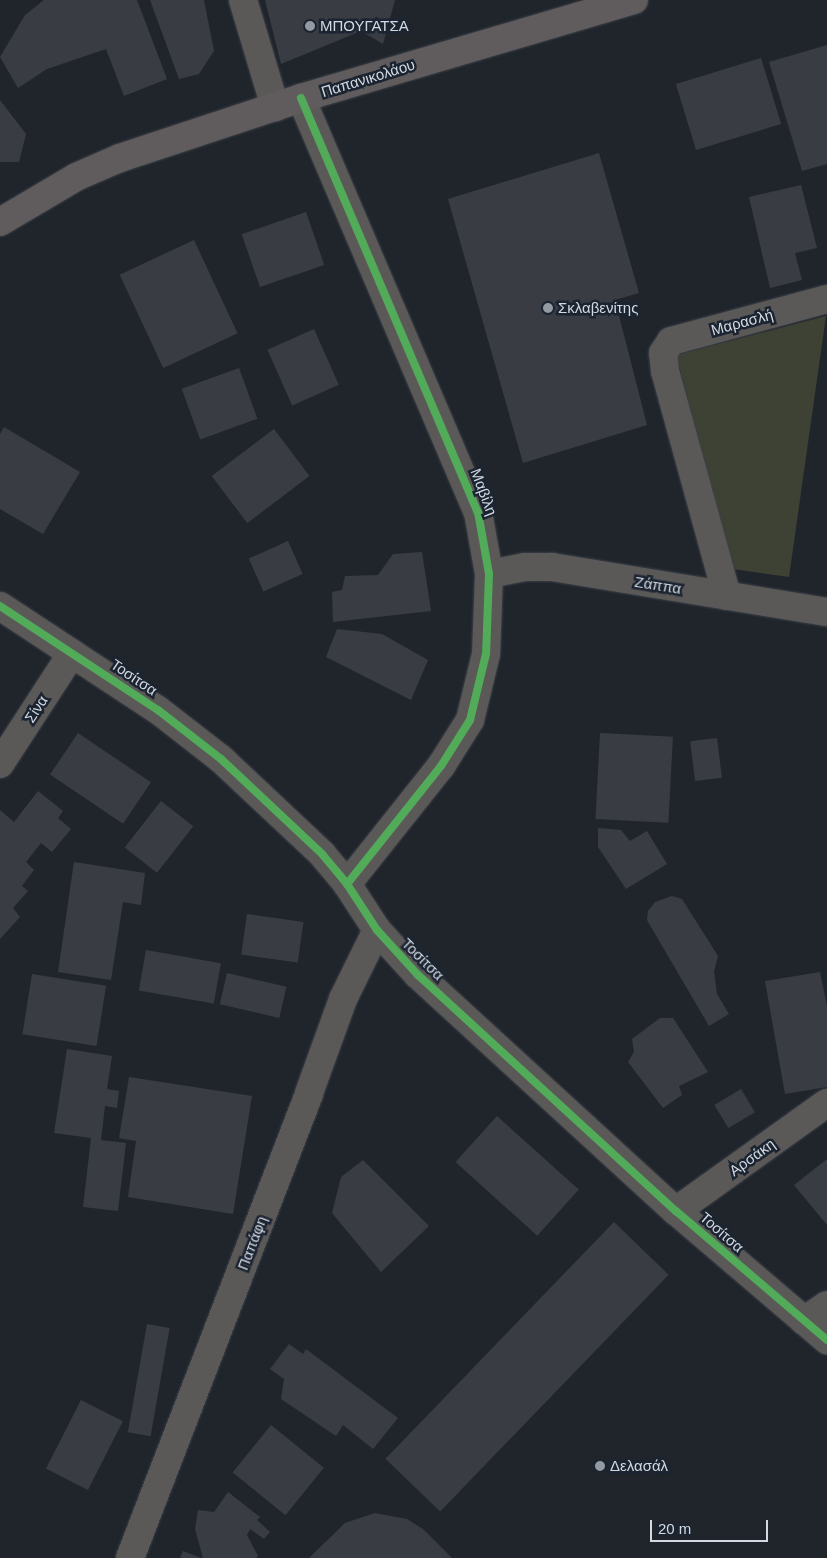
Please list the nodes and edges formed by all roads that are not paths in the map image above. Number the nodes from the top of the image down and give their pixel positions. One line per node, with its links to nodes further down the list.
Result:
1 (243, 0): 4 (street)
2 (634, 0): 3 (main road, Παπανικολάου)
3 (301, 98): 4 (main road, Παπανικολάου); 7 (street, Μαβίλη)
4 (275, 107): 5 (main road, Παπανικολάου)
5 (0, 222)
6 (827, 299): 8 (street, Μαρασλή)
7 (489, 574): 8 (street, Ζάππα); 13 (street, Μαβίλη)
8 (727, 596): 10 (street, Ζάππα)
9 (0, 606): 11 (street, Τοσίτσα)
10 (827, 612)
11 (72, 653): 12 (street, Σίνα); 13 (street, Τοσίτσα)
12 (0, 764)
13 (347, 884): 14 (street, Τοσίτσα)
14 (377, 930): 16 (street, Τοσίτσα); 20 (street, Παπάφη)
15 (827, 1103): 16 (street, Αρσάκη)
16 (676, 1211): 18 (street, Τοσίτσα)
17 (827, 1305): 18 (street)
18 (804, 1320): 19 (street, Τοσίτσα)
19 (827, 1340)
20 (130, 1558)

